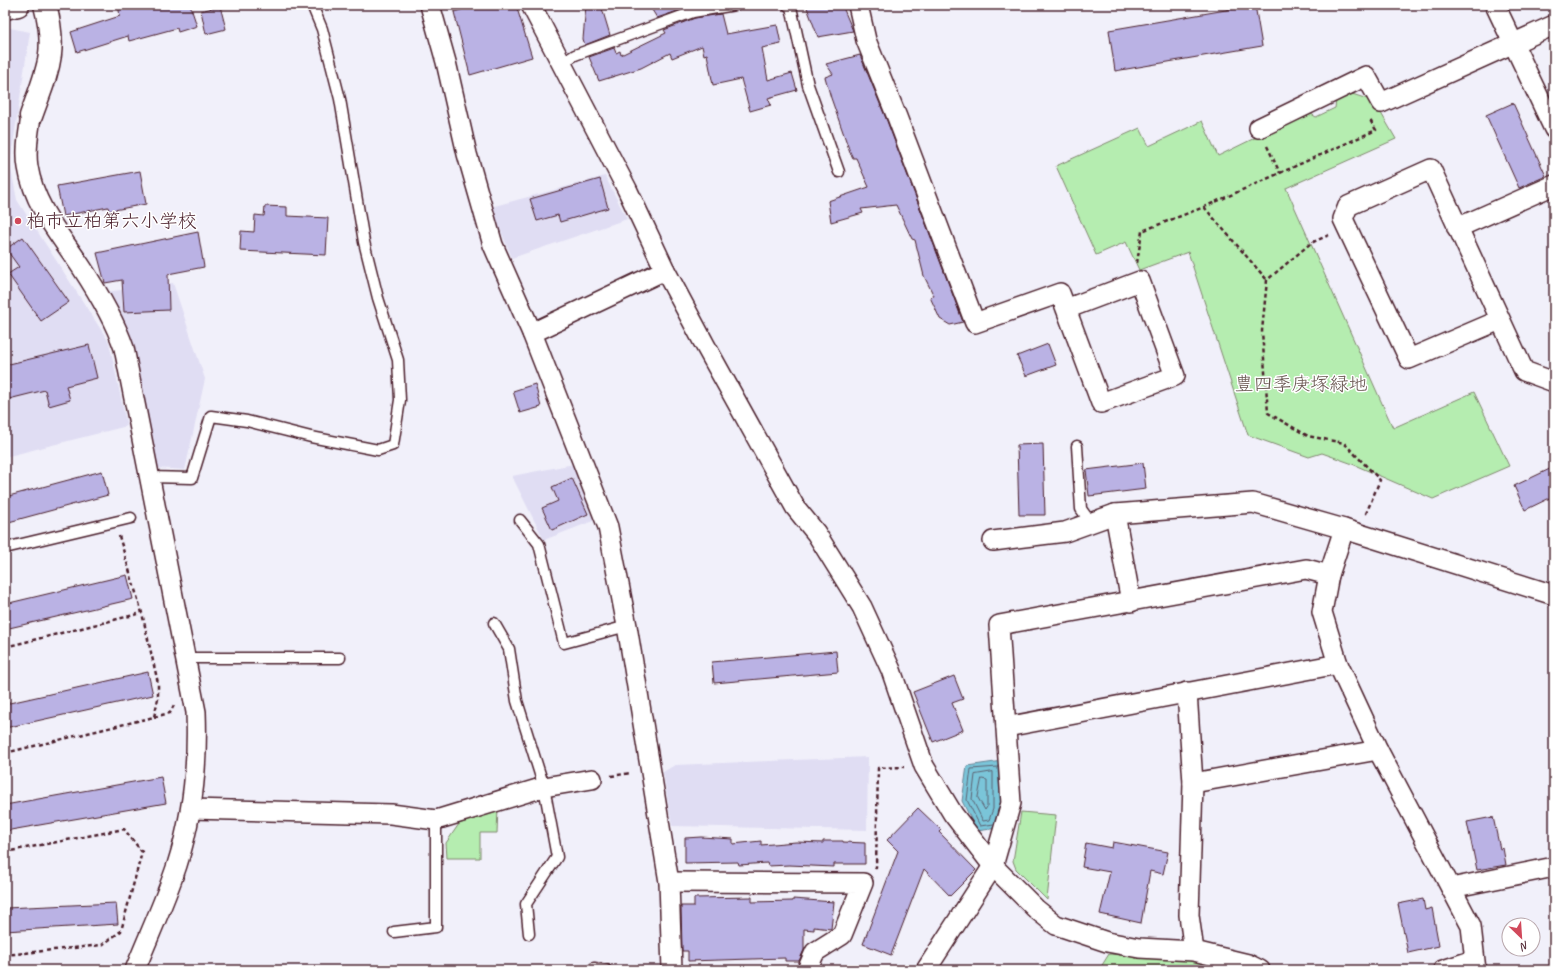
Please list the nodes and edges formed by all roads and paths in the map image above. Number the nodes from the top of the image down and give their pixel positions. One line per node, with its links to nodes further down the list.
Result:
1 (18, 5): 10 (street)
2 (45, 5): 14 (street)
3 (312, 5): 32 (lane)
4 (430, 5): 29 (street)
5 (531, 5): 13 (street)
6 (735, 5): 13 (lane)
7 (787, 5): 18 (lane)
8 (858, 5): 27 (street)
9 (1495, 5): 12 (street)
10 (5, 8)
11 (1554, 25): 12 (street)
12 (1512, 43): 16 (street); 17 (street)
13 (562, 63): 24 (street)
14 (31, 116): 32 (street)
15 (1369, 117): 19 (path)
16 (1259, 128): 19 (path)
17 (1554, 129)
18 (839, 172)
19 (1280, 173): 21 (path)
20 (1554, 185): 22 (street)
21 (1204, 207): 25 (path); 26 (path)
22 (1457, 228): 28 (street); 28 (street)
23 (1311, 243): 25 (path)
24 (666, 270): 29 (street); 55 (street)
25 (1267, 280): 38 (path)
26 (1134, 283): 27 (street); 27 (street)
27 (1066, 309)
28 (1500, 320): 30 (street)
29 (532, 333): 46 (street)
30 (1554, 382)
31 (1076, 446): 37 (lane)
32 (149, 477): 48 (street)
33 (1115, 514): 37 (street); 38 (street); 43 (street)
34 (131, 518): 36 (lane)
35 (520, 520): 46 (lane)
36 (115, 522): 40 (lane); 44 (path)
37 (1091, 523): 39 (street)
38 (1351, 531): 41 (street); 42 (street)
39 (993, 541)
40 (5, 548)
41 (1329, 575): 43 (street); 50 (street)
42 (1554, 595)
43 (1131, 602): 52 (street)
44 (142, 613): 47 (path); 54 (path)
45 (494, 623): 59 (lane)
46 (628, 626): 56 (street)
47 (5, 647)
48 (185, 658): 49 (lane); 60 (street)
49 (340, 658)
50 (1338, 664): 51 (street); 53 (street)
51 (1187, 692): 52 (street); 58 (street)
52 (1006, 727): 63 (street)
53 (1378, 750): 58 (street); 67 (street)
54 (5, 753)
55 (924, 766): 63 (street); 66 (path)
56 (650, 769): 57 (path); 65 (street)
57 (592, 779): 59 (street)
58 (1193, 783): 70 (street)
59 (544, 787): 61 (street); 69 (lane)
60 (191, 810): 61 (street); 73 (street)
61 (436, 820): 68 (lane)
62 (5, 852): 71 (path)
63 (993, 866): 70 (street); 78 (street)
64 (1554, 868): 67 (street)
65 (669, 882): 66 (street); 76 (street)
66 (863, 883): 77 (street)
67 (1451, 888): 72 (street)
68 (394, 932)
69 (529, 934)
70 (1194, 951): 79 (street)
71 (5, 955)
72 (1475, 965): 80 (street)
73 (135, 970)
74 (592, 970): 75 (lane)
75 (606, 970)
76 (672, 970)
77 (808, 970)
78 (926, 970)
79 (1260, 970)
80 (1443, 970)

